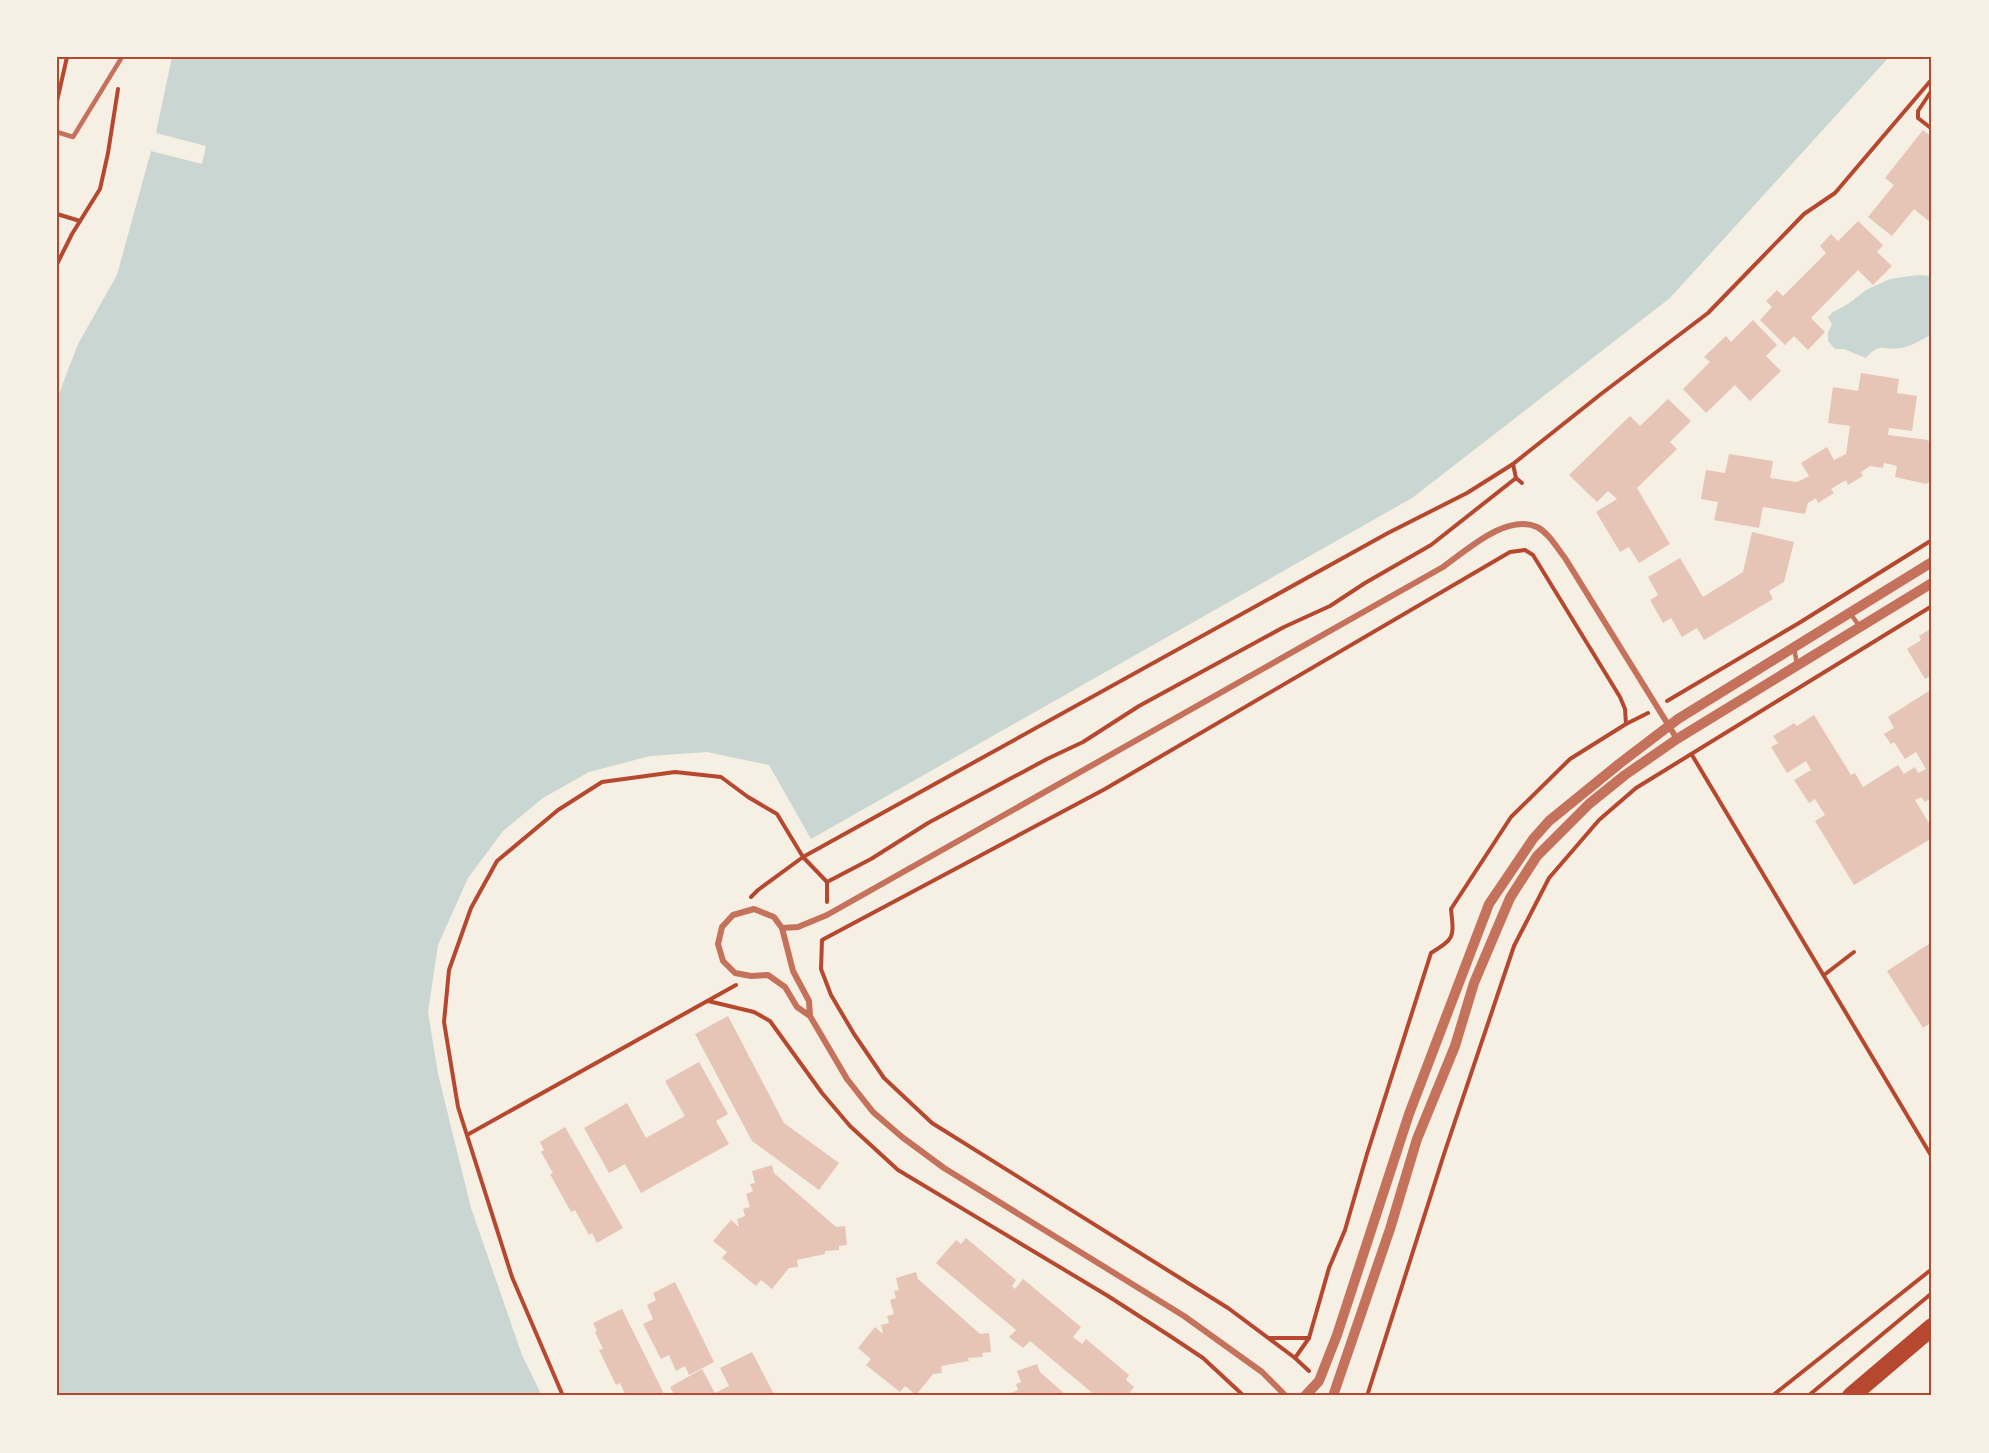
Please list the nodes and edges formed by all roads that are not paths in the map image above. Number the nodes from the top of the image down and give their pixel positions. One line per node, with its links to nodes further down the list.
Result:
1 (122, 57): 2 (lane)
2 (57, 132)
3 (1932, 562): 5 (street)
4 (1932, 583): 6 (street)
5 (1850, 613): 6 (lane); 7 (street)
6 (1860, 627): 8 (street)
7 (1794, 647): 8 (lane); 9 (street)
8 (1797, 666): 10 (street)
9 (1669, 726): 10 (street); 11 (street); 15 (street)
10 (1677, 739): 16 (street)
11 (782, 928): 12 (street); 12 (street)
12 (810, 1016): 14 (street)
13 (1932, 1326): 17 (highway)
14 (1286, 1396)
15 (1305, 1396)
16 (1333, 1396)
17 (1851, 1396)

